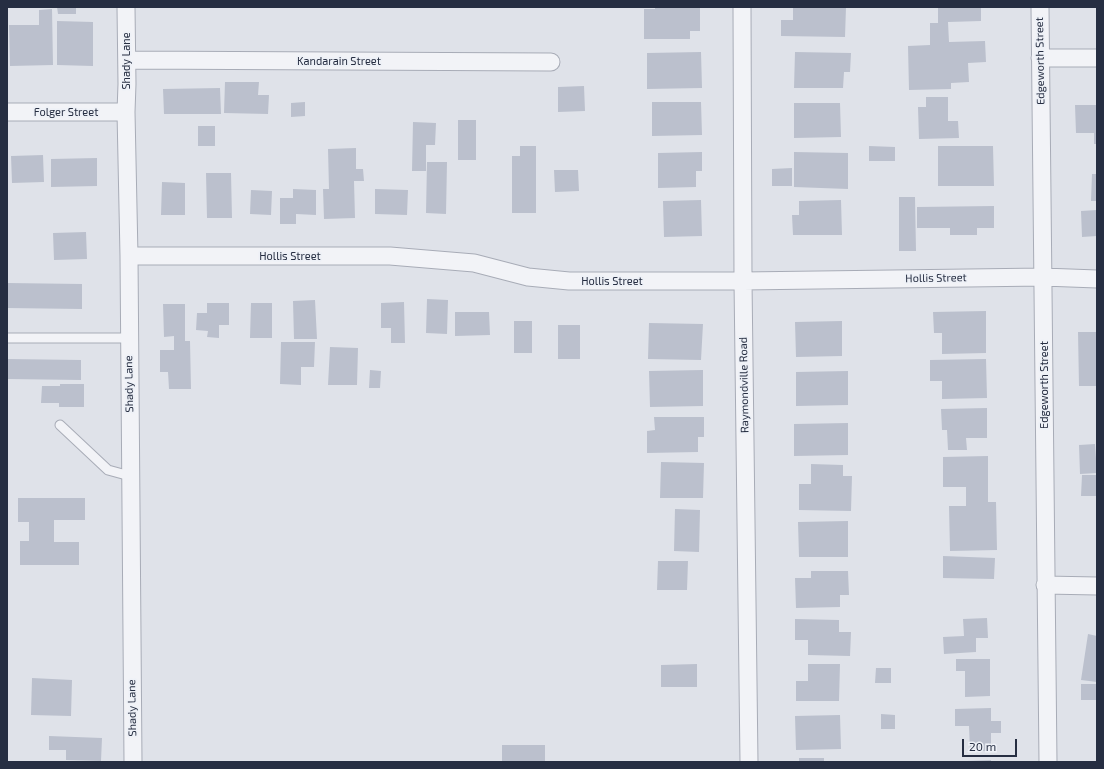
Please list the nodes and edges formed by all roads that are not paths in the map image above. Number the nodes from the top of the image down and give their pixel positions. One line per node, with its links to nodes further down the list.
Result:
1 (126, 7): 6 (street, Shady Lane)
2 (742, 7): 13 (street, Raymondville Road)
3 (1040, 7): 4 (street, Edgeworth Street)
4 (1040, 58): 5 (street); 11 (street, Edgeworth Street)
5 (1097, 58)
6 (127, 60): 7 (street, Kandarain Street); 9 (street, Shady Lane)
7 (551, 62)
8 (7, 112): 9 (street, Folger Street)
9 (126, 112): 10 (street, Shady Lane)
10 (129, 256): 13 (street, Hollis Street); 15 (street, Shady Lane)
11 (1043, 276): 12 (street, Hollis Street); 13 (street, Hollis Street); 18 (street, Edgeworth Street)
12 (1097, 279)
13 (743, 280): 21 (street, Raymondville Road)
14 (7, 338): 15 (lane)
15 (129, 338): 17 (street, Shady Lane)
16 (60, 425): 17 (lane)
17 (130, 476): 20 (street, Shady Lane)
18 (1045, 585): 19 (street); 22 (street, Edgeworth Street)
19 (1097, 586)
20 (133, 762)
21 (749, 762)
22 (1048, 762)

